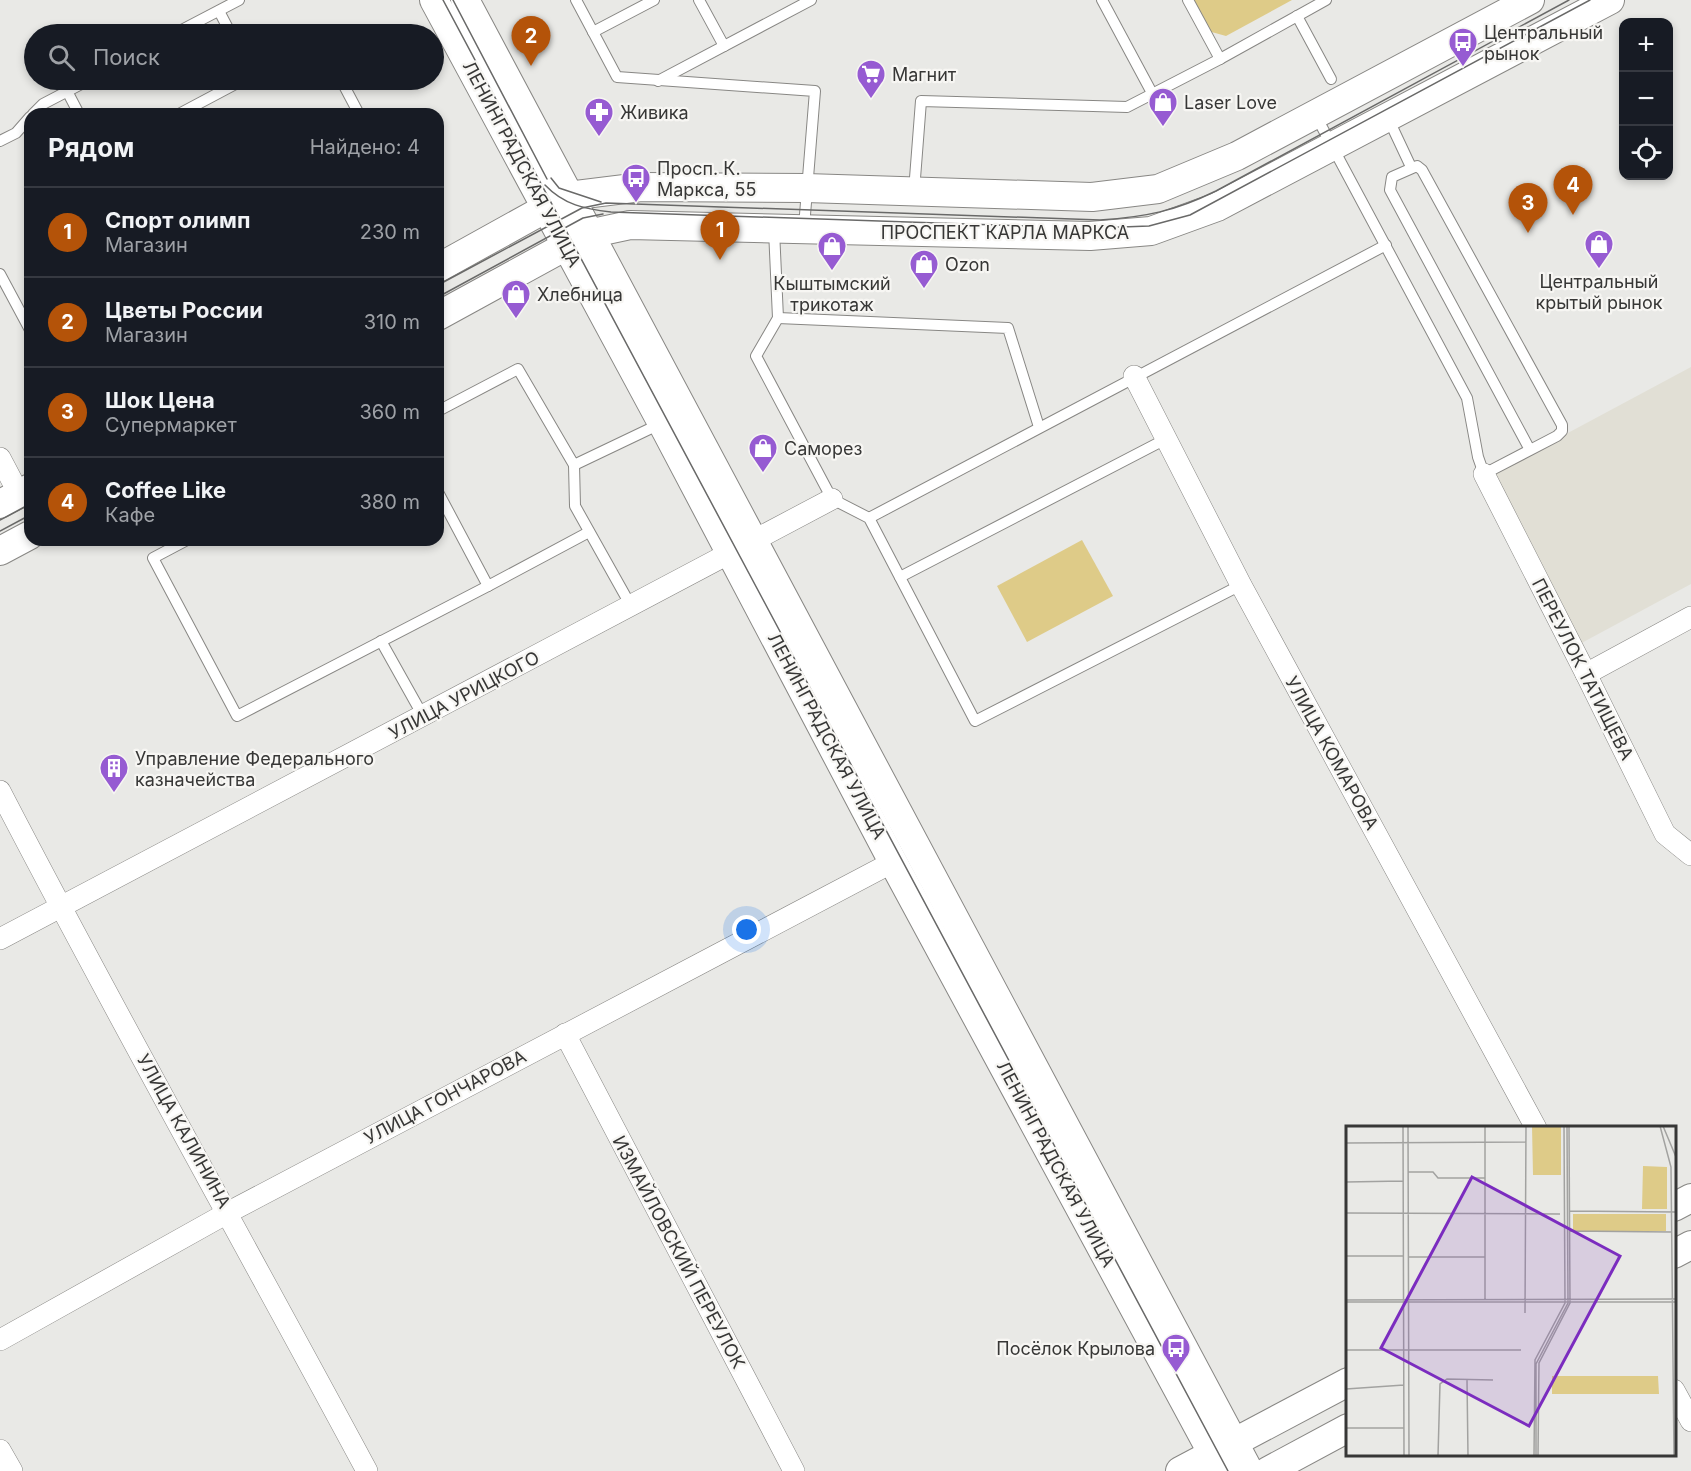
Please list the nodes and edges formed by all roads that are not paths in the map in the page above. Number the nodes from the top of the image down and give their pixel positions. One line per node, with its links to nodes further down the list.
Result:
1 (239, 0): 13 (lane)
2 (434, 0): 38 (main road, ЛЕНИНГРАДСКАЯ УЛИЦА)
3 (465, 0): 38 (main road, ЛЕНИНГРАДСКАЯ УЛИЦА)
4 (576, 0): 17 (lane)
5 (654, 0): 17 (lane)
6 (699, 0): 18 (lane)
7 (811, 0): 18 (lane)
8 (1102, 0): 25 (lane)
9 (1188, 0): 19 (lane)
10 (1326, 0): 14 (lane)
11 (1530, 0): 30 (main road, ПРОСПЕКТ КАРЛА МАРКСА)
12 (1610, 0): 31 (main road, ПРОСПЕКТ КАРЛА МАРКСА)
13 (219, 11): 15 (lane); 16 (lane)
14 (1297, 16): 19 (lane); 20 (lane)
15 (194, 24)
16 (226, 24)
17 (593, 32): 21 (lane)
18 (724, 46): 21 (lane)
19 (1220, 59): 25 (lane)
20 (1331, 79)
21 (658, 81): 36 (lane)
22 (224, 90): 28 (lane)
23 (346, 90): 29 (lane)
24 (67, 91): 26 (lane); 27 (lane)
25 (1152, 93): 37 (lane)
26 (39, 108)
27 (76, 108)
28 (190, 108)
29 (356, 108)
30 (1315, 114): 34 (lane); 37 (main road, ПРОСПЕКТ КАРЛА МАРКСА)
31 (1387, 118): 34 (main road, ПРОСПЕКТ КАРЛА МАРКСА); 35 (lane)
32 (24, 124): 33 (lane)
33 (0, 141)
34 (1332, 147): 40 (main road, ПРОСПЕКТ КАРЛА МАРКСА); 42 (lane)
35 (1411, 167): 53 (lane); 53 (lane)
36 (806, 188): 37 (main road, ПРОСПЕКТ КАРЛА МАРКСА); 38 (main road, ПРОСПЕКТ КАРЛА МАРКСА); 40 (lane)
37 (914, 191)
38 (557, 202): 41 (main road, ЛЕНИНГРАДСКАЯ УЛИЦА); 43 (main road, ПРОСПЕКТ КАРЛА МАРКСА)
39 (774, 229): 40 (main road, ПРОСПЕКТ КАРЛА МАРКСА); 41 (main road, ПРОСПЕКТ КАРЛА МАРКСА); 46 (lane)
40 (804, 230)
41 (577, 240): 45 (main road, ПРОСПЕКТ КАРЛА МАРКСА); 50 (main road, ЛЕНИНГРАДСКАЯ УЛИЦА); 64 (main road, ЛЕНИНГРАДСКАЯ УЛИЦА)
42 (1386, 245): 48 (lane); 56 (lane)
43 (444, 265)
44 (0, 274): 47 (lane)
45 (444, 313)
46 (777, 318): 51 (lane); 58 (lane)
47 (24, 319)
48 (1134, 376): 51 (lane); 52 (street, УЛИЦА КОМАРОВА)
49 (444, 408): 55 (lane)
50 (662, 423): 55 (lane); 64 (main road, ЛЕНИНГРАДСКАЯ УЛИЦА)
51 (1039, 427): 60 (lane)
52 (1164, 440): 66 (lane); 67 (street, УЛИЦА КОМАРОВА)
53 (1530, 450): 56 (lane)
54 (0, 458): 57 (street)
55 (574, 465): 61 (lane)
56 (1484, 474): 72 (street, ПЕРЕУЛОК ТАТИЩЕВА)
57 (16, 495)
58 (832, 499): 60 (lane); 64 (street, УЛИЦА УРИЦКОГО)
59 (444, 503): 68 (lane)
60 (869, 518): 66 (lane)
61 (589, 532): 68 (lane); 69 (lane)
62 (24, 538): 65 (main road)
63 (176, 546): 71 (lane)
64 (742, 548): 69 (street, УЛИЦА УРИЦКОГО); 76 (main road, ЛЕНИНГРАДСКАЯ УЛИЦА); 92 (main road, ЛЕНИНГРАДСКАЯ УЛИЦА)
65 (0, 551)
66 (900, 577): 67 (lane)
67 (1241, 585): 80 (street, УЛИЦА КОМАРОВА)
68 (488, 586): 71 (lane)
69 (631, 606): 73 (street, УЛИЦА УРИЦКОГО)
70 (1691, 617): 72 (street)
71 (381, 641): 73 (lane)
72 (1586, 674): 75 (street, ПЕРЕУЛОК ТАТИЩЕВА)
73 (423, 716): 77 (street, УЛИЦА УРИЦКОГО)
74 (0, 791): 77 (street, УЛИЦА КАЛИНИНА)
75 (1691, 855)
76 (893, 862): 79 (street, УЛИЦА ГОНЧАРОВА); 92 (main road, ЛЕНИНГРАДСКАЯ УЛИЦА)
77 (60, 908): 78 (street, УЛИЦА УРИЦКОГО); 83 (street, УЛИЦА КАЛИНИНА)
78 (0, 939)
79 (564, 1034): 83 (street, УЛИЦА ГОНЧАРОВА); 95 (street, ИЗМАЙЛОВСКИЙ ПЕРЕУЛОК)
80 (1535, 1126)
81 (1691, 1198): 82 (main road)
82 (1676, 1206)
83 (229, 1212): 86 (street, УЛИЦА ГОНЧАРОВА); 94 (street, УЛИЦА КАЛИНИНА)
84 (1691, 1245): 85 (main road)
85 (1676, 1253)
86 (0, 1340)
87 (1346, 1383): 92 (main road)
88 (1676, 1394): 89 (street)
89 (1691, 1421)
90 (1346, 1429): 98 (main road)
91 (0, 1450): 93 (street)
92 (1223, 1456): 96 (main road); 97 (main road, ЛЕНИНГРАДСКАЯ УЛИЦА)
93 (12, 1471)
94 (367, 1471)
95 (794, 1471)
96 (1180, 1471)
97 (1249, 1471)
98 (1268, 1471)

